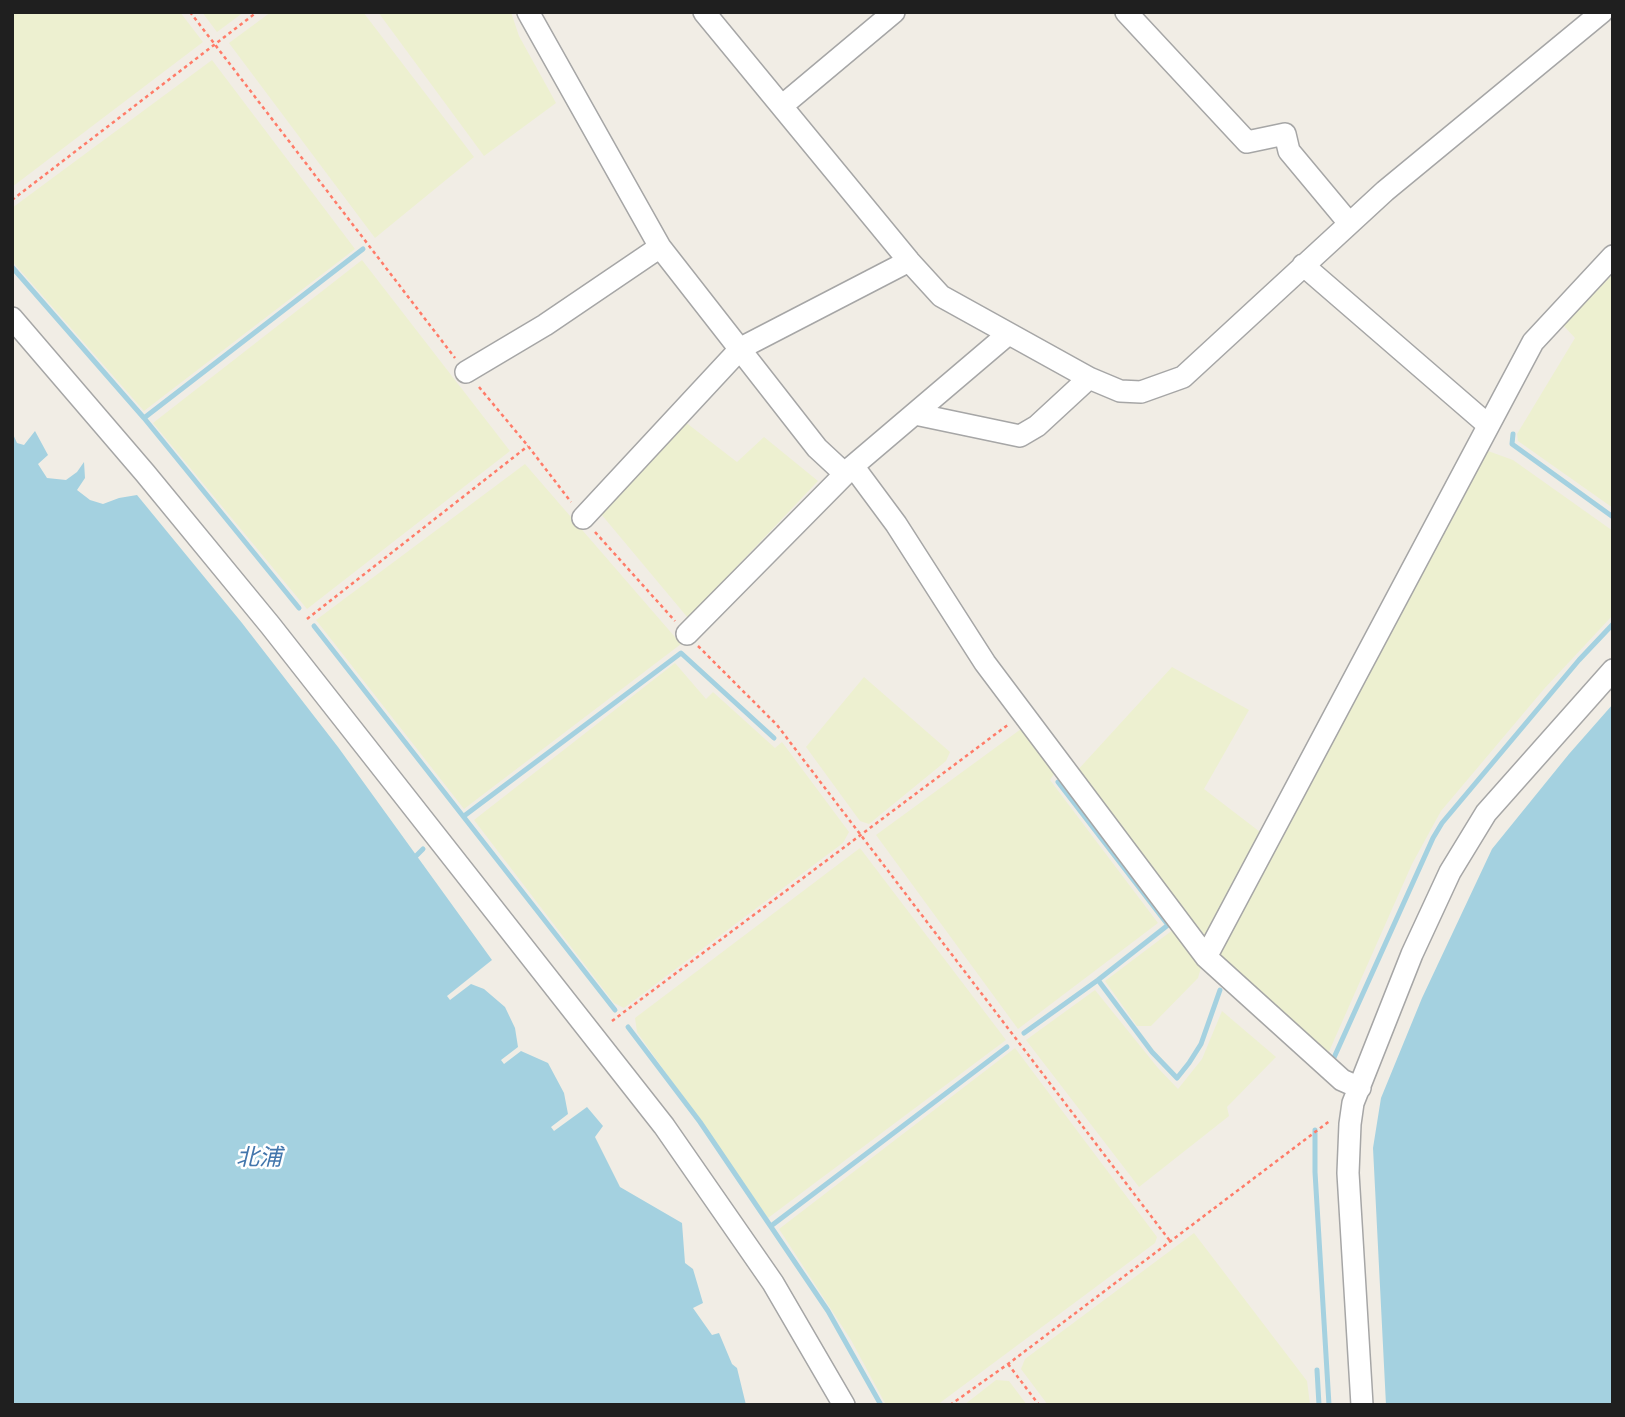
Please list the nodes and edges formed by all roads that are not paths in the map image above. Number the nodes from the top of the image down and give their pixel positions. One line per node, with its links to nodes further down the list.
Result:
1 (528, 12): 8 (street)
2 (705, 12): 6 (street)
3 (894, 12): 6 (street)
4 (1126, 12): 7 (street)
5 (1602, 12): 7 (street)
6 (783, 105): 10 (street)
7 (1349, 223): 11 (street)
8 (660, 247): 14 (street); 15 (street)
9 (1613, 256): 18 (street)
10 (909, 261): 13 (street); 14 (street)
11 (1303, 265): 16 (street); 18 (street)
12 (12, 318): 25 (street)
13 (1007, 335): 16 (street); 17 (street)
14 (741, 348): 19 (street); 20 (street)
15 (466, 372)
16 (1089, 378): 17 (street)
17 (915, 414): 19 (street)
18 (1488, 425): 23 (street)
19 (849, 470): 21 (street); 23 (street)
20 (583, 518)
21 (687, 634)
22 (1613, 670): 24 (street)
23 (1206, 957): 24 (street)
24 (1356, 1095): 26 (street)
25 (844, 1405)
26 (1362, 1405)

